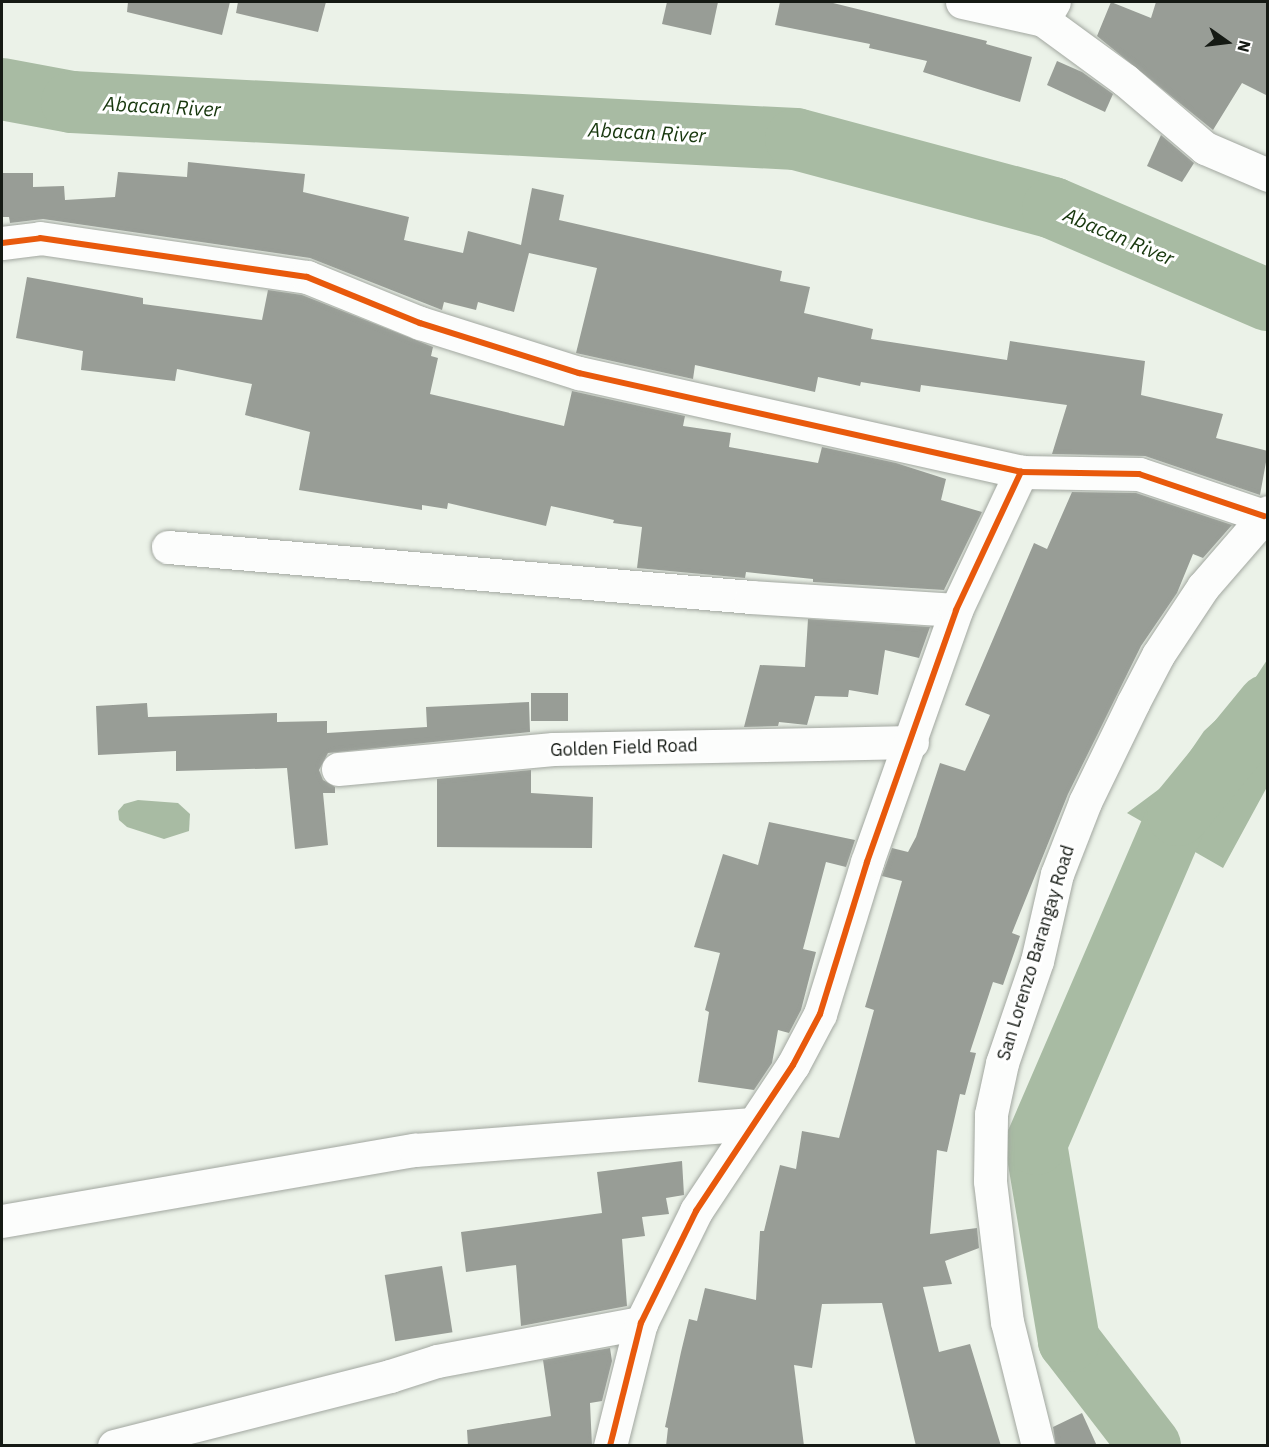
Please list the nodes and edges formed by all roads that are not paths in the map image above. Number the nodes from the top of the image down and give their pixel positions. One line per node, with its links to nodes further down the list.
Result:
1 (962, 2): 2 (street)
2 (1048, 11): 3 (street)
3 (1268, 176)
4 (2, 243): 5 (street)
5 (1021, 472): 6 (street); 8 (street)
6 (1266, 514): 16 (street, San Lorenzo Barangay Road)
7 (168, 547): 8 (street)
8 (956, 610): 9 (street)
9 (912, 742): 10 (street, Golden Field Road); 11 (street)
10 (338, 769)
11 (752, 1124): 12 (street); 13 (street)
12 (2, 1221)
13 (641, 1323): 14 (street); 15 (street)
14 (114, 1446)
15 (610, 1446)
16 (1038, 1446)

